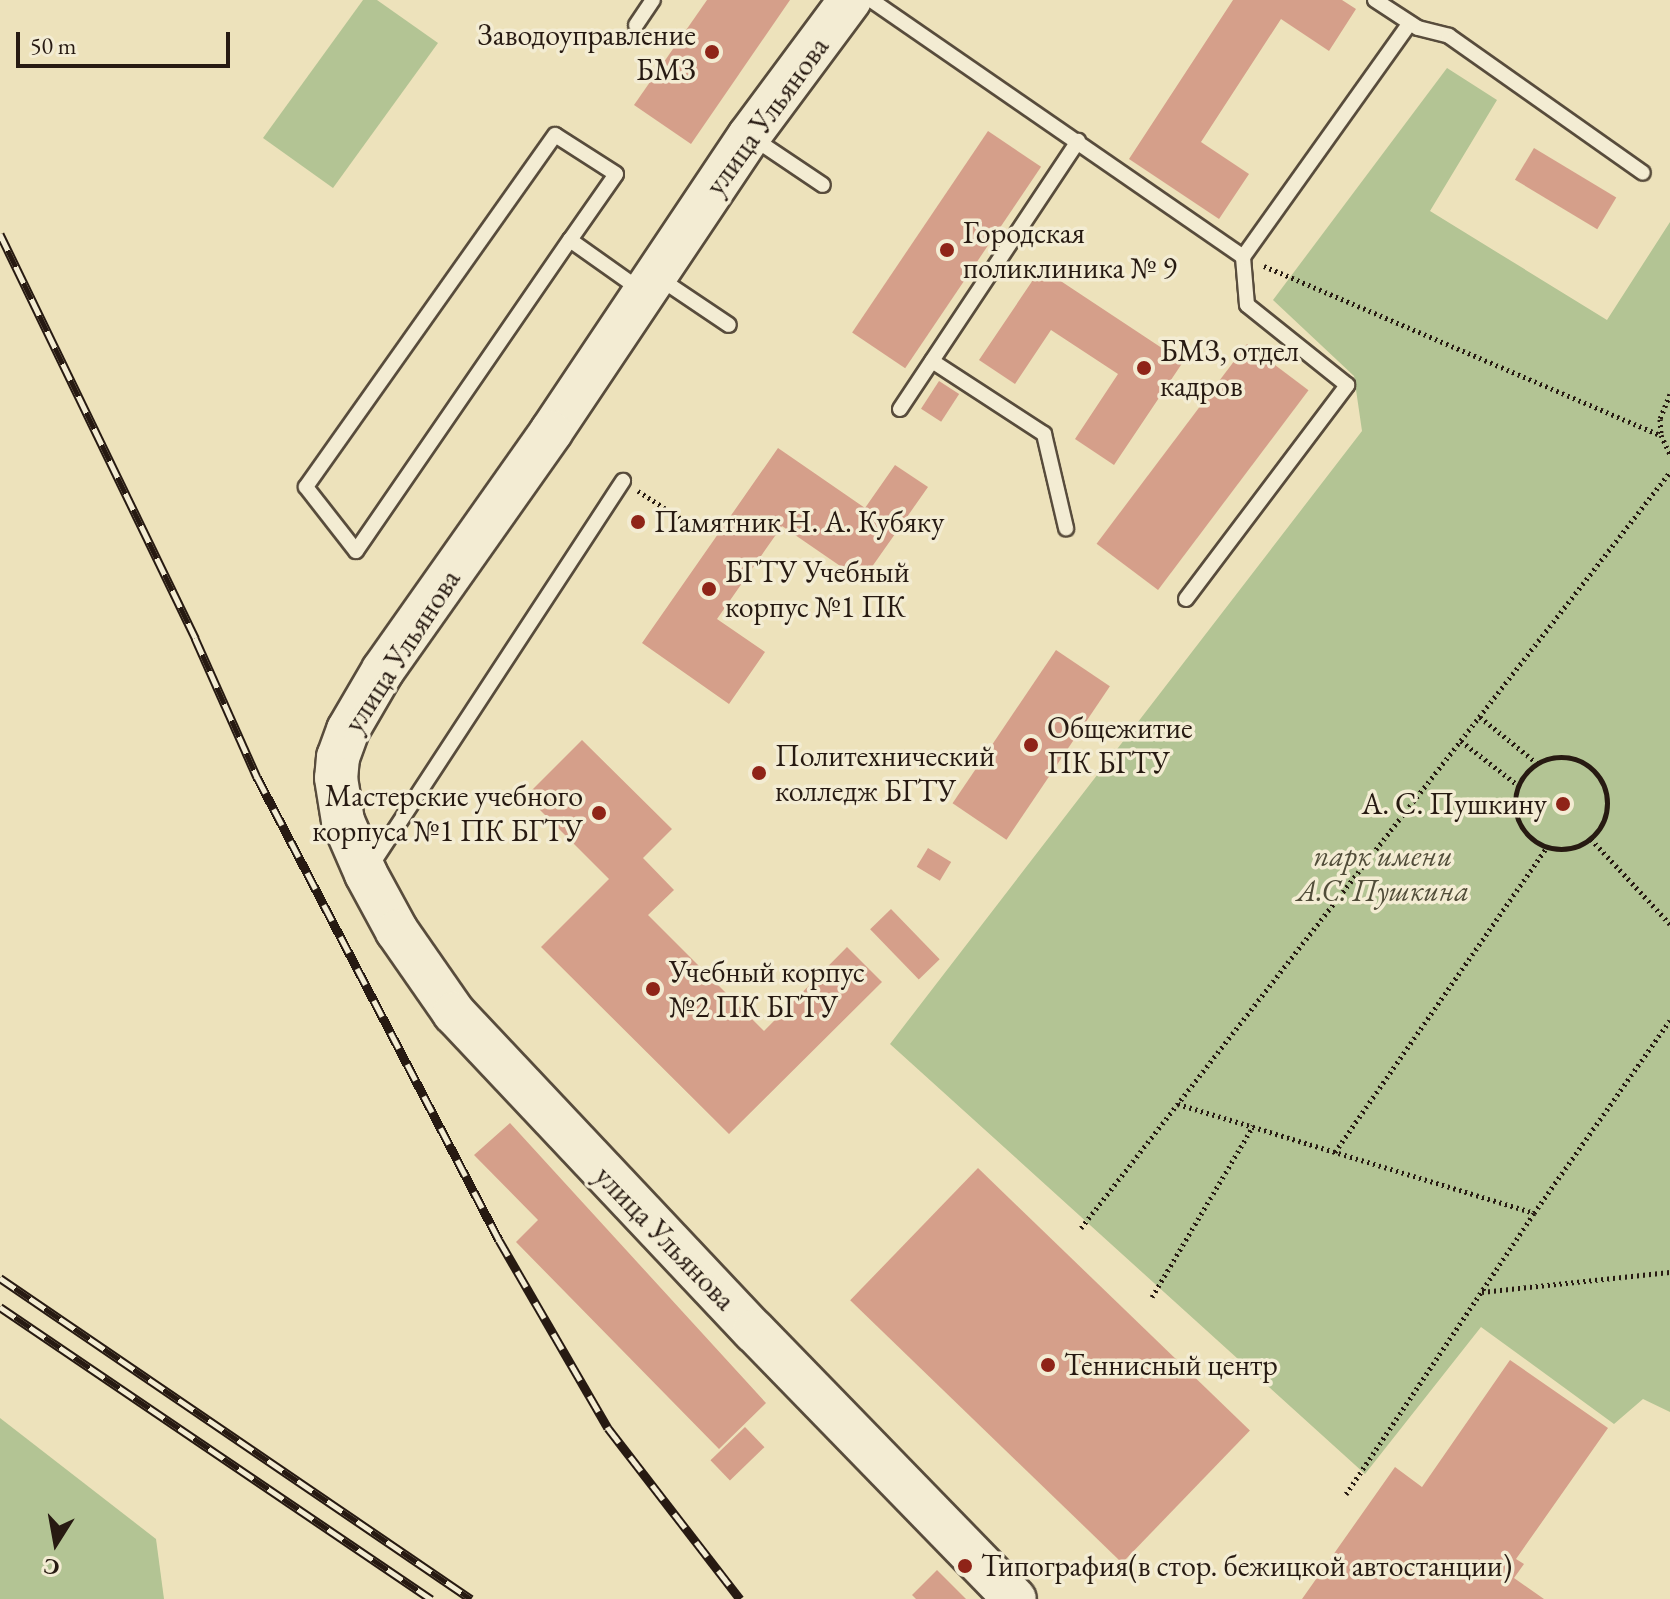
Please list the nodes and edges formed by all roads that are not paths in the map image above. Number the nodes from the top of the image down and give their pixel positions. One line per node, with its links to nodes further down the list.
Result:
1 (653, 0): 6 (lane)
2 (850, 0): 7 (main road, улица Ульянова)
3 (871, 0): 8 (lane)
4 (1375, 0): 5 (lane)
5 (1410, 23): 9 (lane); 12 (lane)
6 (636, 25)
7 (749, 136): 10 (lane); 13 (main road, улица Ульянова)
8 (1078, 141): 12 (lane); 15 (lane)
9 (1643, 173)
10 (823, 185)
11 (570, 240): 11 (lane); 13 (lane)
12 (1243, 257): 19 (lane)
13 (650, 284): 14 (lane); 20 (main road, улица Ульянова)
14 (729, 325)
15 (932, 361): 16 (lane); 18 (lane)
16 (900, 409)
17 (623, 481): 20 (lane)
18 (1066, 528)
19 (1186, 599)
20 (366, 874): 21 (main road, улица Ульянова)
21 (1015, 1599)

